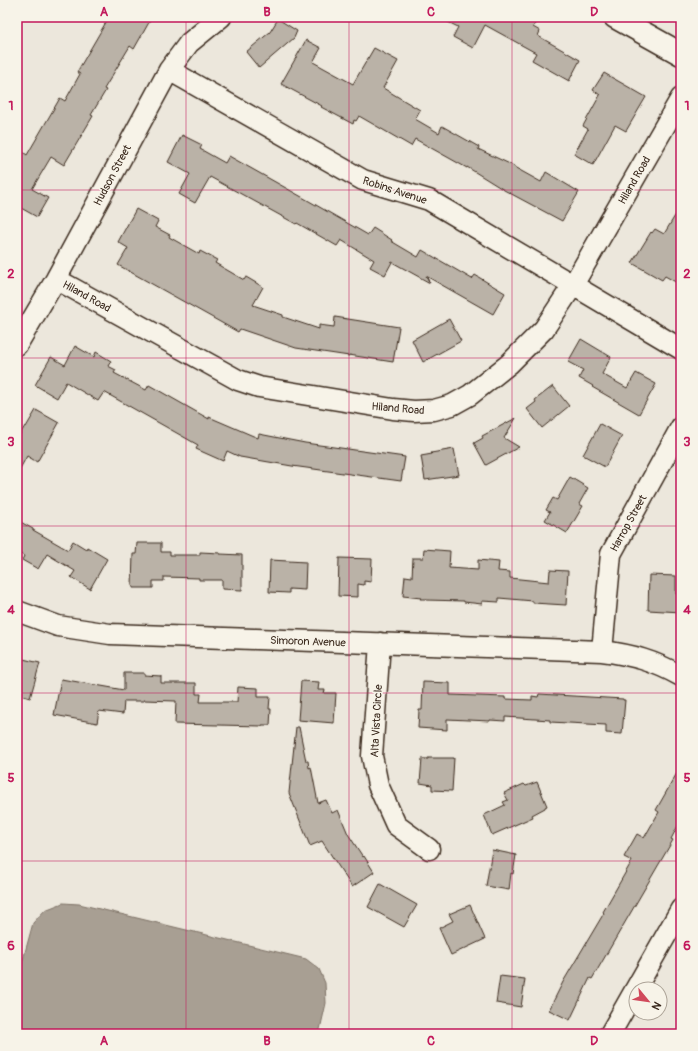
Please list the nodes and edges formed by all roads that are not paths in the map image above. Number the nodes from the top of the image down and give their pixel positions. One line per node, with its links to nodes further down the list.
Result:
1 (221, 17): 4 (street, Hudson Street)
2 (615, 17): 3 (street)
3 (681, 54)
4 (169, 70): 6 (street, Hudson Street); 7 (street, Robins Avenue)
5 (681, 98): 7 (street, Hiland Road)
6 (56, 279): 7 (street, Hiland Road); 8 (street, Hudson Street)
7 (573, 285): 9 (street, Robins Avenue)
8 (17, 345)
9 (681, 349)
10 (681, 427): 13 (street, Harrop Street)
11 (17, 611): 12 (street, Simoron Avenue)
12 (380, 643): 13 (street, Simoron Avenue); 15 (street, Alta Vista Circle)
13 (602, 651): 14 (street, Simoron Avenue)
14 (681, 676)
15 (429, 849)
16 (681, 909): 17 (street)
17 (610, 1034)

